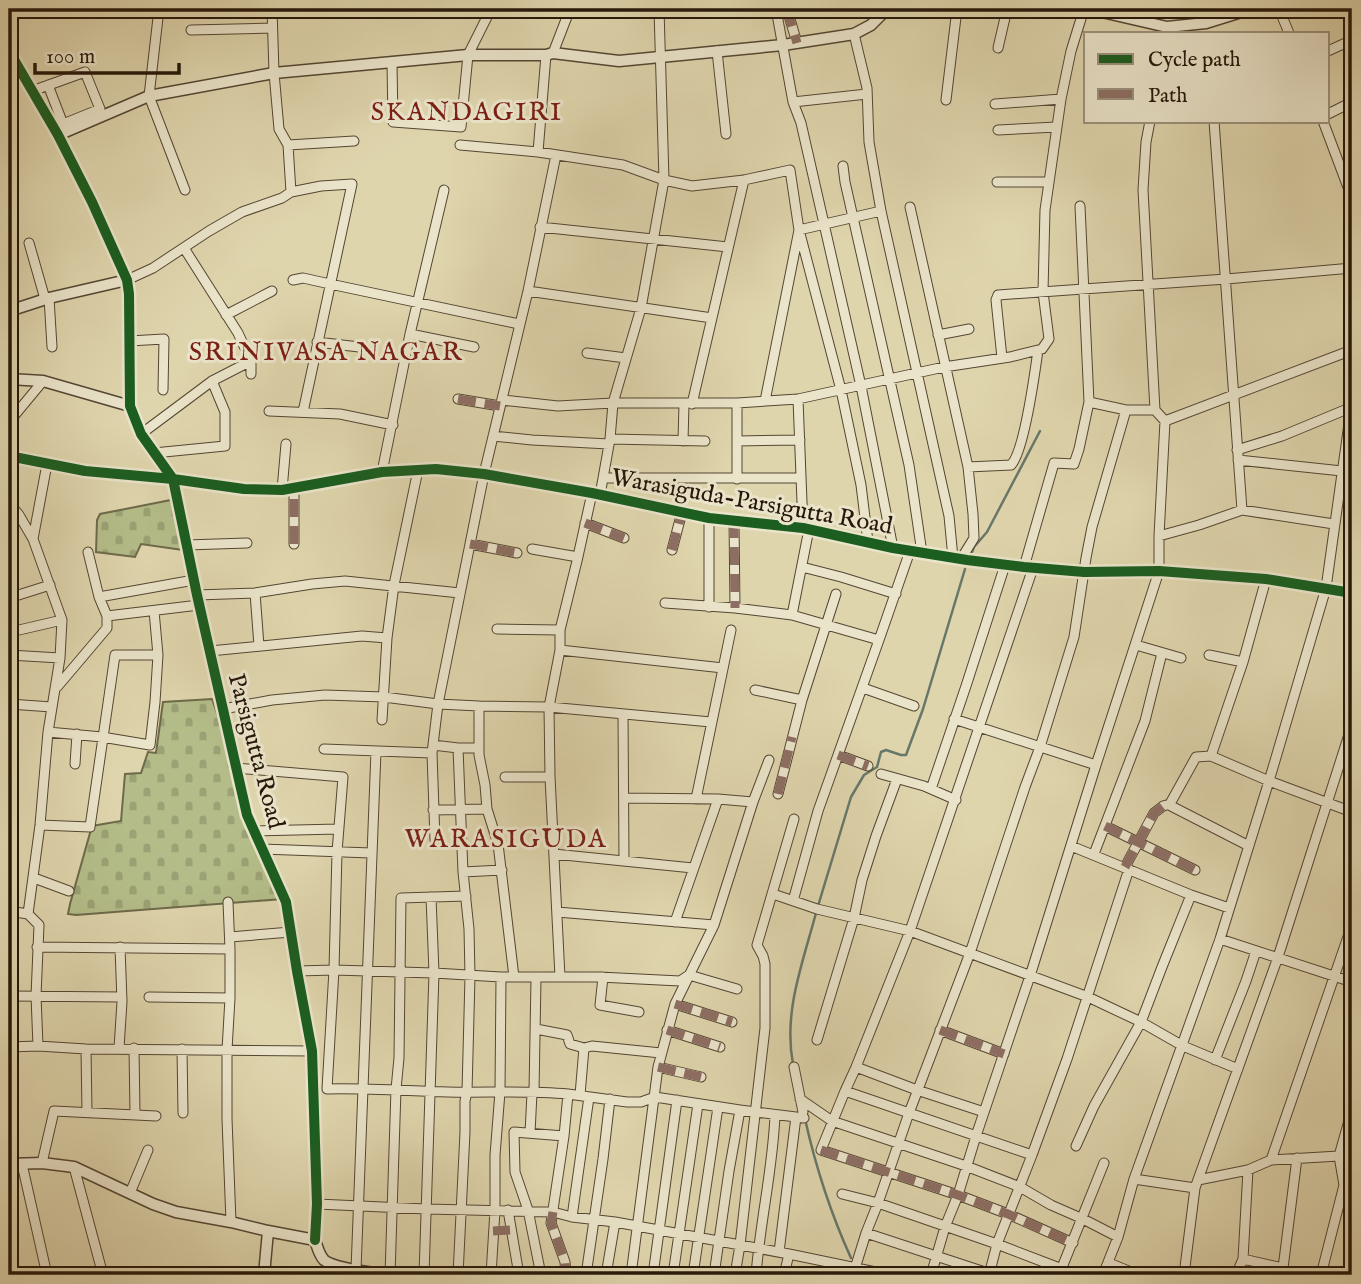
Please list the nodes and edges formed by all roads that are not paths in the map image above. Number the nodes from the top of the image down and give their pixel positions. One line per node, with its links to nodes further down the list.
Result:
1 (159, 9): 35 (street)
2 (272, 9): 14 (street)
3 (491, 9): 28 (street)
4 (570, 9): 27 (street)
5 (659, 9): 29 (street)
6 (776, 9): 22 (street)
7 (787, 9): 21 (street)
8 (887, 9): 19 (street)
9 (957, 9): 37 (street)
10 (1007, 9): 23 (street)
11 (1086, 9): 17 (street); 36 (street)
12 (1251, 9): 15 (street)
13 (1279, 9): 18 (street)
14 (272, 28): 16 (street); 31 (street)
15 (1207, 28): 17 (street)
16 (191, 30)
17 (1166, 30)
18 (1289, 32)
19 (854, 34): 21 (street); 34 (street)
20 (1352, 40): 24 (street)
21 (797, 43): 22 (street)
22 (783, 45): 26 (street); 38 (street)
23 (998, 48)
24 (1330, 50)
25 (9, 51): 33 (street)
26 (717, 51): 29 (street); 47 (street)
27 (550, 54): 28 (street); 29 (street); 52 (street)
28 (468, 55): 30 (street); 30 (street)
29 (660, 57): 56 (street)
30 (392, 63): 31 (street)
31 (274, 73): 35 (street); 50 (street)
32 (48, 85): 32 (street); 33 (street)
33 (32, 91): 48 (street)
34 (867, 94): 38 (street); 66 (street)
35 (149, 96): 48 (street); 60 (street)
36 (1061, 99): 40 (street); 45 (street)
37 (946, 100)
38 (793, 102): 68 (street)
39 (1352, 102): 41 (street)
40 (995, 104)
41 (1330, 113)
42 (1150, 122): 80 (street)
43 (1214, 122): 76 (street)
44 (1322, 122): 55 (street)
45 (1057, 127): 46 (street); 59 (street)
46 (998, 130)
47 (726, 134)
48 (58, 135): 77 (street)
49 (354, 141): 50 (street)
50 (288, 145): 62 (street)
51 (460, 145): 52 (street)
52 (538, 152): 53 (street)
53 (556, 155): 56 (street); 69 (street)
54 (843, 166): 67 (street)
55 (1349, 179): 63 (street)
56 (664, 180): 57 (street); 71 (street)
57 (744, 180): 70 (street); 73 (street)
58 (997, 181): 59 (street)
59 (1048, 182): 84 (street)
60 (185, 190)
61 (444, 190): 86 (street)
62 (291, 192): 74 (street); 79 (street)
63 (1352, 198)
64 (1080, 206): 81 (street)
65 (910, 207): 94 (street)
66 (881, 211): 67 (street); 108 (street)
67 (853, 218): 68 (street); 110 (street)
68 (824, 225): 70 (street); 113 (street)
69 (540, 227): 71 (street); 83 (street)
70 (799, 230): 115 (street); 119 (street)
71 (654, 239): 73 (street); 87 (street)
72 (29, 243): 85 (street)
73 (727, 247): 90 (street)
74 (184, 248): 77 (street); 89 (street)
75 (1352, 268): 76 (street)
76 (1226, 279): 80 (street); 116 (street)
77 (127, 280): 85 (street); 95 (street)
78 (293, 280): 79 (street)
79 (330, 284): 86 (street); 96 (street)
80 (1149, 284): 81 (street); 128 (street)
81 (1084, 289): 84 (street); 120 (street)
82 (272, 291): 89 (street)
83 (528, 291): 87 (street); 91 (street)
84 (1043, 292): 100 (street); 104 (street)
85 (47, 299): 88 (street); 97 (street)
86 (418, 303): 91 (street); 93 (street)
87 (641, 308): 90 (street); 103 (street)
88 (9, 311)
89 (226, 315): 105 (street)
90 (712, 318): 123 (street)
91 (519, 324): 121 (street)
92 (968, 329): 94 (street)
93 (410, 334): 99 (street); 133 (street)
94 (938, 335): 106 (street)
95 (129, 341): 114 (street); 125 (street)
96 (317, 342): 98 (street); 130 (street)
97 (52, 347)
98 (359, 348)
99 (474, 348)
100 (1038, 350): 104 (street); 146 (street)
101 (1352, 350): 116 (street)
102 (587, 353): 103 (street)
103 (626, 358): 122 (street)
104 (1002, 358): 106 (street)
105 (251, 361): 107 (street); 111 (street)
106 (944, 368): 108 (street); 146 (street)
107 (251, 374)
108 (918, 374): 110 (street); 184 (street)
109 (9, 379): 112 (street)
110 (889, 380): 113 (street); 182 (street)
111 (212, 381): 134 (street); 142 (street)
112 (43, 382): 125 (street); 132 (street)
113 (861, 386): 115 (street); 176 (street)
114 (163, 390)
115 (841, 390): 118 (street); 171 (street)
116 (1235, 396): 131 (street); 143 (street)
117 (458, 399): 121 (street)
118 (798, 399): 119 (street); 136 (street)
119 (765, 401): 124 (street)
120 (1089, 402): 127 (street); 187 (street)
121 (501, 403): 122 (street); 135 (street)
122 (613, 403): 123 (street); 140 (street)
123 (688, 404): 124 (street); 137 (street)
124 (737, 404): 139 (street)
125 (130, 406): 134 (street)
126 (1352, 406): 143 (street); 148 (street)
127 (1126, 410): 128 (street); 189 (street)
128 (1155, 410): 131 (street)
129 (269, 411): 130 (street)
130 (303, 412): 133 (street)
131 (1165, 421): 168 (street)
132 (9, 422)
133 (393, 425): 149 (street)
134 (141, 434): 142 (street)
135 (493, 436): 140 (street); 150 (street)
136 (800, 440): 139 (street); 152 (street)
137 (683, 441): 138 (street); 140 (street)
138 (705, 441)
139 (737, 441): 153 (street)
140 (609, 442): 151 (street)
141 (286, 444): 156 (street)
142 (154, 453): 154 (street)
143 (1238, 455): 148 (street); 159 (street)
144 (9, 456): 145 (street)
145 (47, 464): 154 (street); 170 (street)
146 (968, 467): 184 (street)
147 (418, 470): 149 (street, Warasiguda-Parsigutta Road); 150 (street, Warasiguda-Parsigutta Road); 193 (street)
148 (1342, 471): 165 (street)
149 (382, 472): 155 (street, Warasiguda-Parsigutta Road)
150 (484, 474): 157 (street, Warasiguda-Parsigutta Road); 174 (street)
151 (603, 478): 153 (street); 157 (street)
152 (802, 478): 153 (street); 167 (street)
153 (737, 479)
154 (173, 480): 156 (street, Warasiguda-Parsigutta Road); 175 (street, Parsigutta Road)
155 (294, 488): 156 (street, Warasiguda-Parsigutta Road); 173 (street)
156 (282, 490)
157 (596, 494): 160 (street, Warasiguda-Parsigutta Road); 166 (street)
158 (9, 503): 161 (street)
159 (1242, 510): 165 (street); 168 (street)
160 (682, 512): 162 (street, Warasiguda-Parsigutta Road); 178 (street)
161 (19, 515): 163 (street); 170 (street)
162 (709, 517): 164 (street, Warasiguda-Parsigutta Road); 204 (street)
163 (9, 520)
164 (734, 520): 167 (street, Warasiguda-Parsigutta Road); 205 (street)
165 (1334, 524): 194 (street)
166 (583, 527): 169 (street); 183 (street)
167 (806, 528): 171 (street, Warasiguda-Parsigutta Road); 186 (street)
168 (1159, 536): 188 (street)
169 (624, 538)
170 (33, 540): 192 (street)
171 (867, 542): 176 (street, Warasiguda-Parsigutta Road)
172 (247, 543): 175 (street)
173 (294, 544)
174 (470, 544): 181 (street); 196 (street)
175 (186, 545): 191 (street, Parsigutta Road)
176 (893, 548): 179 (street, Warasiguda-Parsigutta Road)
177 (531, 549): 183 (street)
178 (672, 550)
179 (910, 551): 182 (street, Warasiguda-Parsigutta Road); 199 (street)
180 (88, 552): 200 (street)
181 (517, 553)
182 (922, 553): 184 (street, Warasiguda-Parsigutta Road)
183 (578, 557): 213 (street)
184 (957, 558): 185 (street, Warasiguda-Parsigutta Road)
185 (1005, 565): 187 (street, Warasiguda-Parsigutta Road); 242 (street)
186 (802, 567): 199 (street); 207 (street)
187 (1028, 568): 189 (street, Warasiguda-Parsigutta Road); 246 (street)
188 (1159, 571): 189 (street, Warasiguda-Parsigutta Road); 190 (street, Warasiguda-Parsigutta Road); 217 (street)
189 (1084, 572): 250 (street)
190 (1266, 579): 194 (street, Warasiguda-Parsigutta Road); 227 (street)
191 (194, 580): 200 (street); 202 (street, Parsigutta Road)
192 (50, 585): 201 (street); 209 (street)
193 (394, 586): 195 (street); 196 (street); 215 (street)
194 (1326, 588): 197 (street, Warasiguda-Parsigutta Road); 267 (street)
195 (255, 593): 202 (street); 218 (street)
196 (460, 593): 235 (street)
197 (1352, 593)
198 (836, 594): 210 (street)
199 (896, 594): 216 (street)
200 (99, 597): 208 (street)
201 (9, 598)
202 (198, 600): 206 (street); 220 (street, Parsigutta Road)
203 (665, 603): 204 (street)
204 (709, 607): 205 (street)
205 (735, 608): 207 (street)
206 (154, 611): 208 (street); 222 (street)
207 (792, 614): 210 (street)
208 (107, 616): 229 (street)
209 (62, 620): 212 (street); 225 (street)
210 (825, 625): 216 (street); 233 (street)
211 (497, 629): 213 (street)
212 (19, 630)
213 (560, 630): 219 (street)
214 (731, 630): 228 (street)
215 (387, 638): 218 (street); 232 (street)
216 (879, 640): 230 (street)
217 (1136, 645): 221 (street); 260 (street)
218 (259, 646): 220 (street)
219 (560, 650): 228 (street); 239 (street)
220 (210, 651): 240 (street, Parsigutta Road)
221 (1162, 653): 226 (street); 283 (street)
222 (158, 655): 249 (street); 249 (street)
223 (1209, 655): 227 (street)
224 (9, 656): 225 (street)
225 (60, 657): 229 (street)
226 (1181, 658)
227 (1243, 662): 257 (street)
228 (723, 668): 244 (street)
229 (55, 688): 238 (street)
230 (863, 688): 237 (street); 256 (street)
231 (755, 690): 233 (street)
232 (384, 697): 235 (street); 240 (street); 243 (street)
233 (802, 700): 269 (street)
234 (9, 704): 238 (street)
235 (438, 704): 236 (street); 254 (street)
236 (479, 706): 239 (street); 252 (street)
237 (914, 706)
238 (52, 707): 247 (street)
239 (550, 707): 241 (street); 264 (street)
240 (223, 709): 262 (street, Parsigutta Road)
241 (623, 713): 244 (street); 270 (street)
242 (954, 719): 246 (street); 268 (street)
243 (382, 720)
244 (711, 722): 271 (street)
245 (1352, 725): 275 (street)
246 (980, 727): 250 (street); 273 (street)
247 (48, 732): 248 (street); 282 (street)
248 (78, 734): 249 (street); 259 (street)
249 (102, 737): 282 (street)
250 (1040, 747): 260 (street); 325 (street)
251 (458, 748): 252 (street); 254 (street); 277 (street)
252 (479, 748): 278 (street)
253 (324, 749): 255 (street)
254 (433, 749): 255 (street); 279 (street)
255 (376, 751): 292 (street)
256 (838, 755): 261 (street); 307 (street)
257 (1211, 756): 267 (street); 276 (street)
258 (769, 760): 274 (street)
259 (75, 764)
260 (1096, 765): 288 (street)
261 (868, 766)
262 (236, 768): 284 (street); 285 (street, Parsigutta Road)
263 (881, 774): 266 (street)
264 (550, 776): 265 (street); 293 (street)
265 (505, 777)
266 (897, 779): 268 (street); 313 (street)
267 (1269, 781): 275 (street); 289 (street)
268 (931, 789): 273 (street)
269 (778, 794)
270 (624, 798): 271 (street); 295 (street)
271 (696, 799): 272 (street)
272 (718, 799): 274 (street); 296 (street)
273 (956, 800): 317 (street)
274 (753, 802): 315 (street)
275 (1328, 803): 280 (street); 326 (street)
276 (1171, 804): 287 (street); 289 (street)
277 (461, 809): 278 (street); 279 (street); 300 (street)
278 (487, 809): 298 (street)
279 (433, 810): 286 (street)
280 (1352, 813)
281 (794, 819): 303 (street)
282 (40, 825): 301 (street)
283 (1105, 826): 287 (street); 294 (street)
284 (338, 830): 285 (street); 291 (street)
285 (253, 831): 290 (street, Parsigutta Road)
286 (435, 840)
287 (1138, 841): 297 (street); 299 (street)
288 (1071, 846): 294 (street); 334 (street)
289 (1249, 846): 309 (street)
290 (262, 849): 291 (street); 318 (street, Parsigutta Road)
291 (337, 852): 292 (street); 327 (street)
292 (371, 853): 329 (street)
293 (554, 854): 295 (street); 311 (street)
294 (1094, 854): 297 (street)
295 (624, 861): 296 (street)
296 (693, 868): 314 (street)
297 (1127, 868): 304 (street); 347 (street)
298 (502, 870): 300 (street); 337 (street)
299 (1195, 870)
300 (463, 872): 305 (street)
301 (34, 878): 302 (street); 312 (street)
302 (69, 891)
303 (773, 894): 307 (street); 395 (street)
304 (1191, 895): 309 (street); 352 (street)
305 (466, 896): 306 (street); 333 (street)
306 (430, 897): 330 (street); 331 (street)
307 (793, 901): 313 (street)
308 (228, 902): 319 (street)
309 (1229, 908): 320 (street)
310 (9, 911): 312 (street)
311 (557, 912): 314 (street); 340 (street)
312 (27, 914): 321 (street)
313 (854, 918): 317 (street); 356 (street)
314 (675, 922): 315 (street)
315 (714, 925): 332 (street)
316 (1352, 925): 335 (street)
317 (910, 931): 325 (street); 373 (street)
318 (291, 932): 319 (street); 328 (street, Parsigutta Road)
319 (230, 937): 323 (street)
320 (1220, 939): 324 (street); 358 (street)
321 (37, 947): 322 (street); 344 (street)
322 (120, 947): 323 (street); 345 (street)
323 (230, 949): 348 (street)
324 (1256, 951): 326 (street); 370 (street)
325 (970, 953): 334 (street); 355 (street)
326 (1278, 957): 335 (street); 374 (street)
327 (334, 970): 328 (street); 329 (street); 376 (street)
328 (296, 971): 367 (street, Parsigutta Road)
329 (368, 971): 330 (street); 376 (street)
330 (400, 972): 331 (street); 377 (street)
331 (434, 973): 333 (street); 379 (street)
332 (689, 975): 338 (street); 342 (street); 349 (street)
333 (470, 976): 336 (street); 381 (street)
334 (1030, 976): 347 (street); 369 (street)
335 (1335, 976): 341 (street); 414 (street)
336 (501, 977): 337 (street); 382 (street)
337 (514, 977): 339 (street)
338 (603, 977): 340 (street); 350 (street)
339 (536, 978): 340 (street); 353 (street)
340 (558, 978)
341 (1352, 982)
342 (737, 989)
343 (9, 996): 344 (street)
344 (37, 996): 345 (street); 357 (street)
345 (122, 997): 361 (street)
346 (149, 997): 348 (street)
347 (1088, 997): 352 (street); 410 (street)
348 (230, 998): 366 (street)
349 (676, 1004): 351 (street); 354 (street)
350 (639, 1012)
351 (732, 1022)
352 (1141, 1022): 358 (street); 408 (street)
353 (536, 1029): 363 (street); 383 (street)
354 (667, 1030): 360 (street); 368 (street)
355 (940, 1030): 369 (street); 378 (street)
356 (817, 1040)
357 (38, 1046): 359 (street); 364 (street)
358 (1183, 1046): 370 (street); 423 (street)
359 (9, 1047)
360 (720, 1047)
361 (119, 1048): 362 (street); 364 (street)
362 (134, 1048): 365 (street); 399 (street)
363 (584, 1048): 368 (street); 385 (street)
364 (86, 1049): 394 (street)
365 (182, 1049): 366 (street); 397 (street)
366 (227, 1050): 367 (street); 443 (street)
367 (312, 1051): 430 (street, Parsigutta Road)
368 (661, 1053): 371 (street)
369 (1004, 1054): 396 (street)
370 (1215, 1060): 374 (street)
371 (658, 1067): 375 (street); 386 (street)
372 (793, 1067): 388 (street)
373 (856, 1067): 378 (street); 380 (street)
374 (1238, 1069): 424 (street)
375 (701, 1077)
376 (363, 1088): 377 (street); 431 (street)
377 (396, 1089): 379 (street); 432 (street)
378 (918, 1090): 396 (street); 398 (street)
379 (431, 1091): 381 (street); 433 (street)
380 (845, 1091): 398 (street); 403 (street)
381 (467, 1092): 382 (street); 434 (street)
382 (500, 1092): 383 (street); 435 (street)
383 (533, 1092): 384 (street); 404 (street)
384 (568, 1094): 385 (street); 405 (street)
385 (584, 1096): 387 (street); 440 (street)
386 (655, 1097): 387 (street); 389 (street); 445 (street)
387 (610, 1099): 442 (street)
388 (800, 1099): 402 (street); 403 (street)
389 (677, 1100): 390 (street); 450 (street)
390 (698, 1104): 391 (street); 451 (street)
391 (718, 1107): 392 (street); 453 (street)
392 (740, 1110): 395 (street); 456 (street)
393 (1352, 1110): 411 (street)
394 (87, 1112): 399 (street); 415 (street)
395 (757, 1112): 400 (street); 459 (street)
396 (984, 1112): 406 (street)
397 (183, 1113)
398 (908, 1113): 406 (street); 407 (street)
399 (135, 1114): 401 (street)
400 (775, 1115): 402 (street); 460 (street)
401 (156, 1116)
402 (801, 1116): 461 (street)
403 (832, 1121): 407 (street); 422 (street)
404 (530, 1133): 405 (street); 437 (street)
405 (564, 1136): 438 (street)
406 (975, 1136): 410 (street); 419 (street)
407 (898, 1144): 419 (street); 422 (street)
408 (1076, 1146)
409 (148, 1150): 426 (street)
410 (1032, 1155): 425 (street)
411 (1339, 1156): 412 (street); 413 (street); 498 (street)
412 (1297, 1158): 414 (street); 468 (street)
413 (1352, 1158)
414 (1271, 1160): 421 (street)
415 (42, 1163): 418 (street); 420 (street)
416 (1104, 1163): 441 (street)
417 (9, 1164): 418 (street)
418 (22, 1164): 471 (street)
419 (966, 1166): 425 (street); 428 (street)
420 (74, 1167): 426 (street); 472 (street)
421 (1248, 1170): 424 (street); 463 (street)
422 (888, 1172): 428 (street); 429 (street)
423 (1134, 1179): 424 (street); 454 (street)
424 (1196, 1184): 496 (street)
425 (1020, 1187): 439 (street); 441 (street)
426 (130, 1192): 443 (street)
427 (842, 1194): 429 (street)
428 (958, 1195): 439 (street); 446 (street)
429 (878, 1203): 446 (street); 452 (street)
430 (317, 1204): 431 (street); 455 (street, Parsigutta Road)
431 (359, 1206): 432 (street); 467 (street)
432 (393, 1208): 433 (street); 474 (street)
433 (426, 1209): 434 (street); 475 (street)
434 (461, 1209): 435 (street); 476 (street)
435 (495, 1210): 436 (street); 449 (street)
436 (508, 1210): 437 (street); 447 (street)
437 (528, 1210): 438 (street); 479 (street)
438 (553, 1212): 440 (street); 480 (street)
439 (1008, 1214): 457 (street); 458 (street)
440 (572, 1217): 442 (street)
441 (1083, 1219): 454 (street); 457 (street)
442 (594, 1220): 444 (street); 481 (street)
443 (231, 1222): 448 (street)
444 (615, 1222): 445 (street); 482 (street)
445 (638, 1226): 450 (street); 483 (street)
446 (945, 1227): 458 (street); 462 (street)
447 (510, 1230): 449 (street); 478 (street)
448 (268, 1231): 455 (street); 473 (street)
449 (493, 1231): 477 (street)
450 (659, 1231): 451 (street); 484 (street)
451 (679, 1233): 453 (street); 485 (street)
452 (866, 1233): 462 (street); 466 (street)
453 (700, 1237): 456 (street); 486 (street)
454 (1118, 1237): 465 (street)
455 (315, 1240): 467 (street)
456 (719, 1241): 459 (street); 487 (street)
457 (1073, 1243): 469 (street)
458 (997, 1244): 469 (street); 494 (street)
459 (740, 1245): 460 (street); 488 (street)
460 (758, 1248): 461 (street); 489 (street)
461 (784, 1253): 464 (street); 490 (street)
462 (937, 1256): 493 (street); 494 (street)
463 (1243, 1259): 468 (street); 497 (street)
464 (828, 1262): 466 (street); 491 (street)
465 (1108, 1263): 470 (street); 495 (street)
466 (855, 1269): 492 (street)
467 (356, 1270): 474 (street)
468 (1266, 1270)
469 (1061, 1272)
470 (1136, 1274)
471 (47, 1275)
472 (103, 1275)
473 (264, 1275)
474 (390, 1275)
475 (424, 1275)
476 (458, 1275)
477 (491, 1275)
478 (519, 1275)
479 (541, 1275)
480 (566, 1275)
481 (586, 1275)
482 (606, 1275)
483 (631, 1275)
484 (653, 1275)
485 (673, 1275)
486 (693, 1275)
487 (714, 1275)
488 (735, 1275)
489 (756, 1275)
490 (783, 1275)
491 (824, 1275)
492 (890, 1275)
493 (931, 1275)
494 (991, 1275)
495 (1103, 1275)
496 (1184, 1275)
497 (1236, 1275)
498 (1321, 1275)

